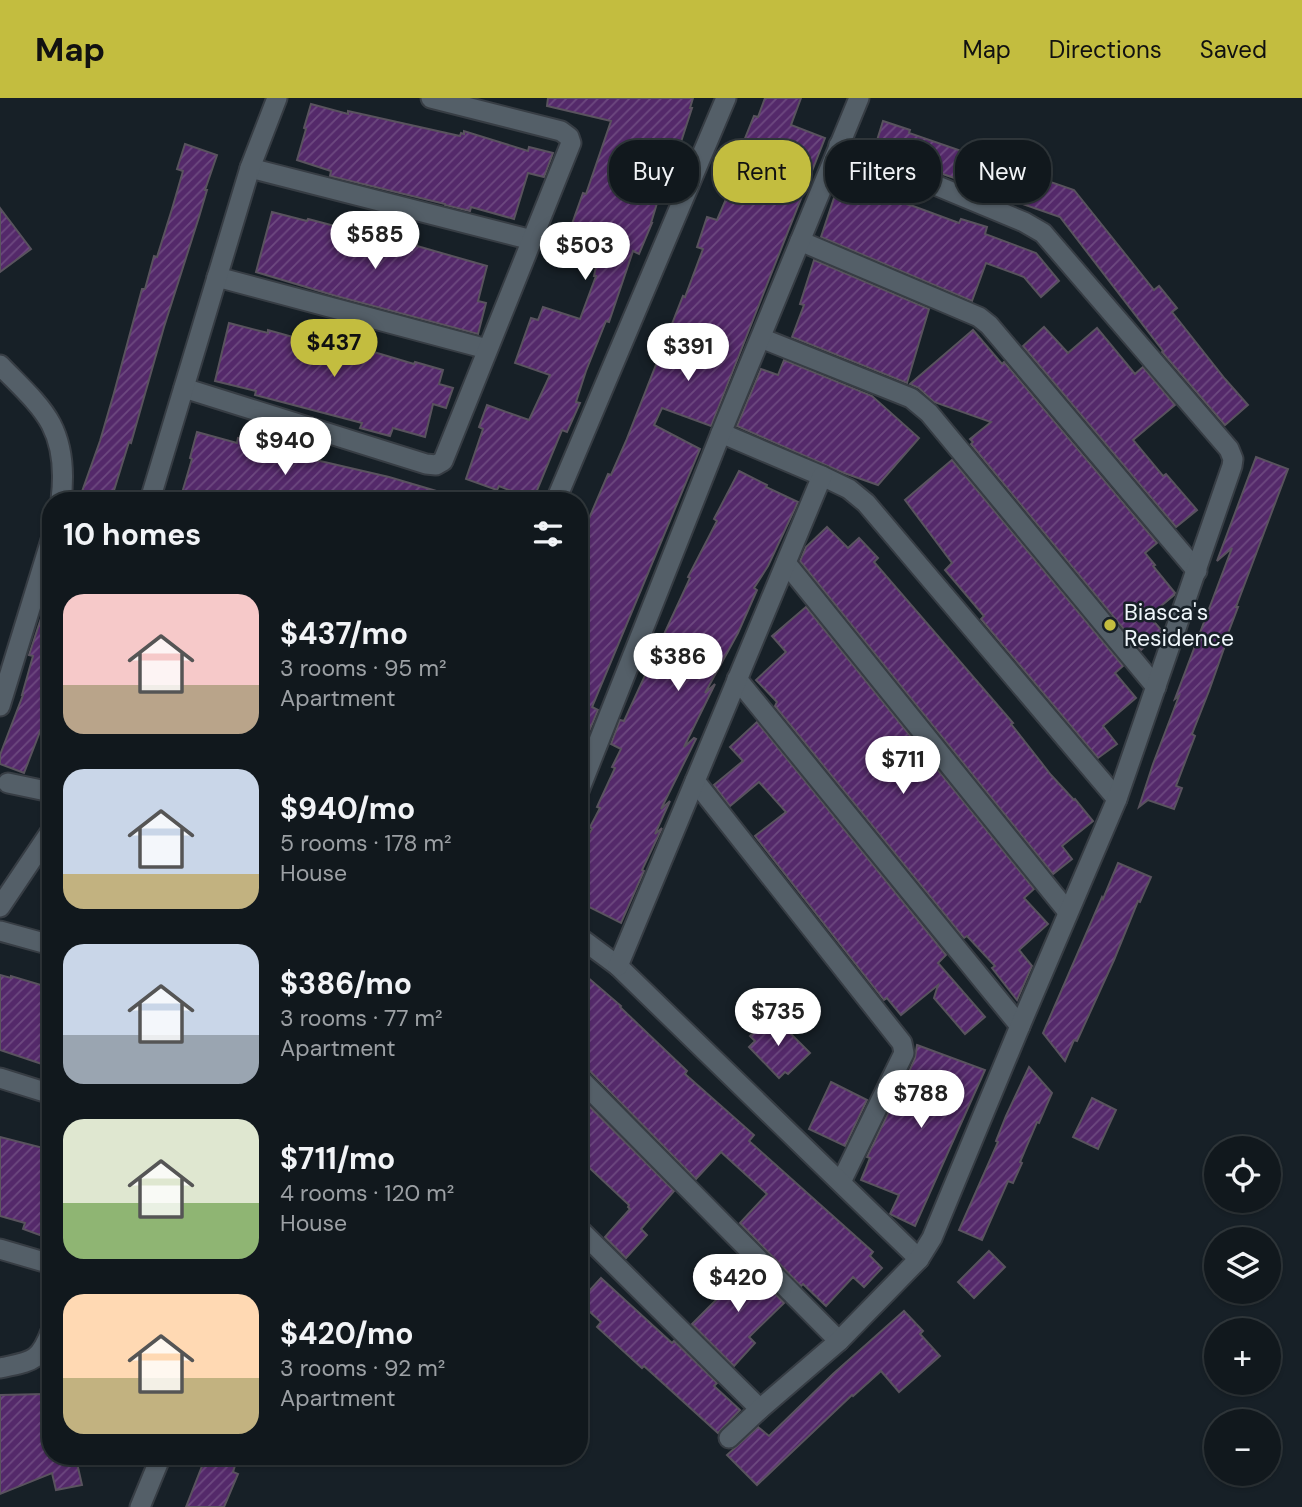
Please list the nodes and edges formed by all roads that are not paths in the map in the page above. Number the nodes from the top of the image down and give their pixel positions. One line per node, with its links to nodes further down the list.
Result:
1 (277, 98): 6 (street)
2 (431, 98): 9 (street)
3 (726, 98): 20 (street)
4 (859, 99): 5 (street)
5 (841, 140)
6 (250, 168): 9 (street); 11 (street)
7 (825, 179): 10 (street)
8 (941, 187): 23 (street)
9 (532, 240): 13 (street)
10 (800, 241): 12 (street); 23 (street)
11 (217, 277): 13 (street); 15 (street)
12 (761, 338): 16 (street); 25 (street)
13 (487, 349): 15 (street)
14 (0, 365): 18 (street)
15 (184, 388): 19 (street)
16 (721, 433): 17 (street); 27 (street)
17 (822, 476): 21 (street); 31 (street)
18 (62, 492)
19 (152, 492)
20 (559, 492)
21 (786, 562): 24 (street); 34 (street)
22 (42, 569): 26 (street)
23 (1196, 570): 25 (street)
24 (737, 680): 28 (street); 39 (street)
25 (1156, 687): 31 (street)
26 (0, 706)
27 (588, 769)
28 (695, 781): 38 (street); 43 (street)
29 (8, 783): 30 (street)
30 (42, 790)
31 (1117, 799): 34 (street)
32 (42, 844): 33 (street)
33 (0, 907)
34 (1068, 912): 39 (street)
35 (0, 931): 36 (street)
36 (42, 943)
37 (588, 944): 38 (street)
38 (618, 966): 43 (street)
39 (1020, 1026): 46 (street)
40 (0, 1078): 42 (street)
41 (588, 1087): 48 (street)
42 (42, 1091)
43 (841, 1182): 46 (street)
44 (588, 1238): 51 (street)
45 (0, 1249): 47 (street)
46 (919, 1259): 48 (street)
47 (42, 1261)
48 (839, 1341): 51 (street)
49 (42, 1350): 50 (street)
50 (0, 1368)
51 (760, 1409): 52 (street)
52 (729, 1438)
53 (157, 1465): 54 (street)
54 (140, 1507)

